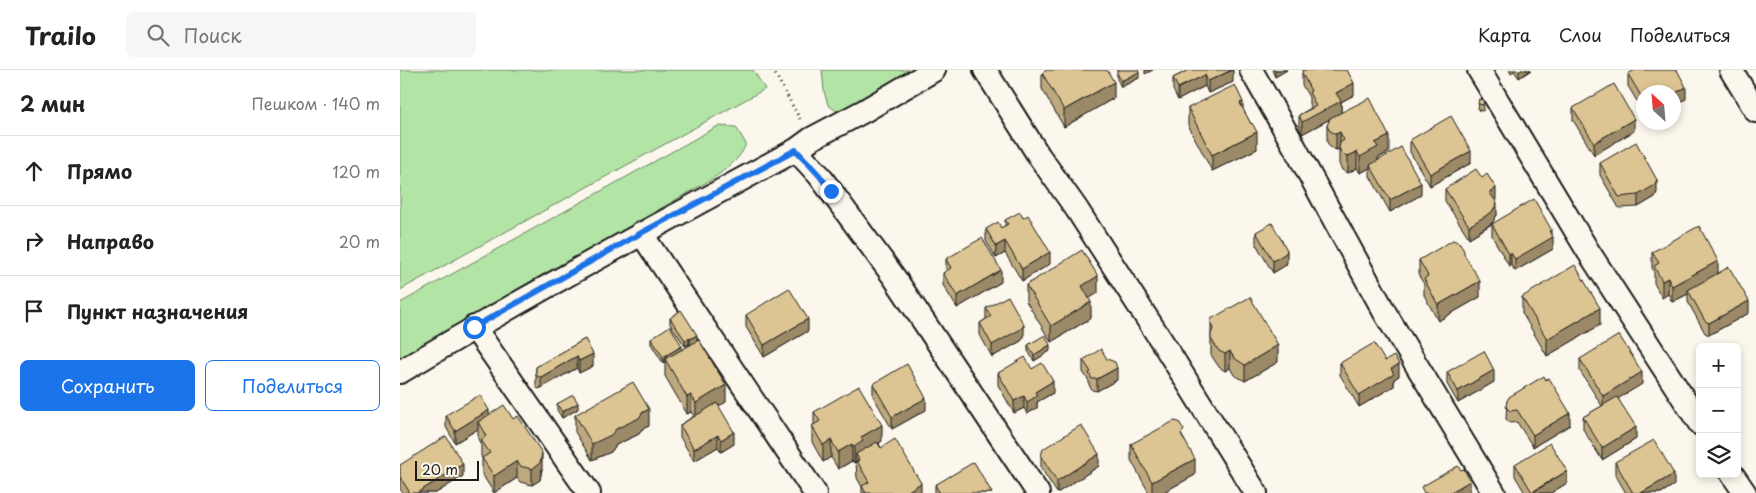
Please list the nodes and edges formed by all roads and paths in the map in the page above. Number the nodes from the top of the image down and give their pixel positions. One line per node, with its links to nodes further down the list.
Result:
1 (772, 70): 8 (path)
2 (934, 70): 8 (street)
3 (986, 70): 17 (street)
4 (1251, 70): 18 (street)
5 (1479, 70): 12 (street)
6 (1730, 70): 7 (street)
7 (1756, 111)
8 (803, 144): 9 (street); 16 (street)
9 (641, 233): 10 (street); 15 (street)
10 (474, 327): 11 (street); 14 (street)
11 (400, 372)
12 (1696, 418)
13 (1735, 478): 19 (street)
14 (589, 493)
15 (815, 493)
16 (1038, 493)
17 (1256, 493)
18 (1494, 493)
19 (1745, 493)

